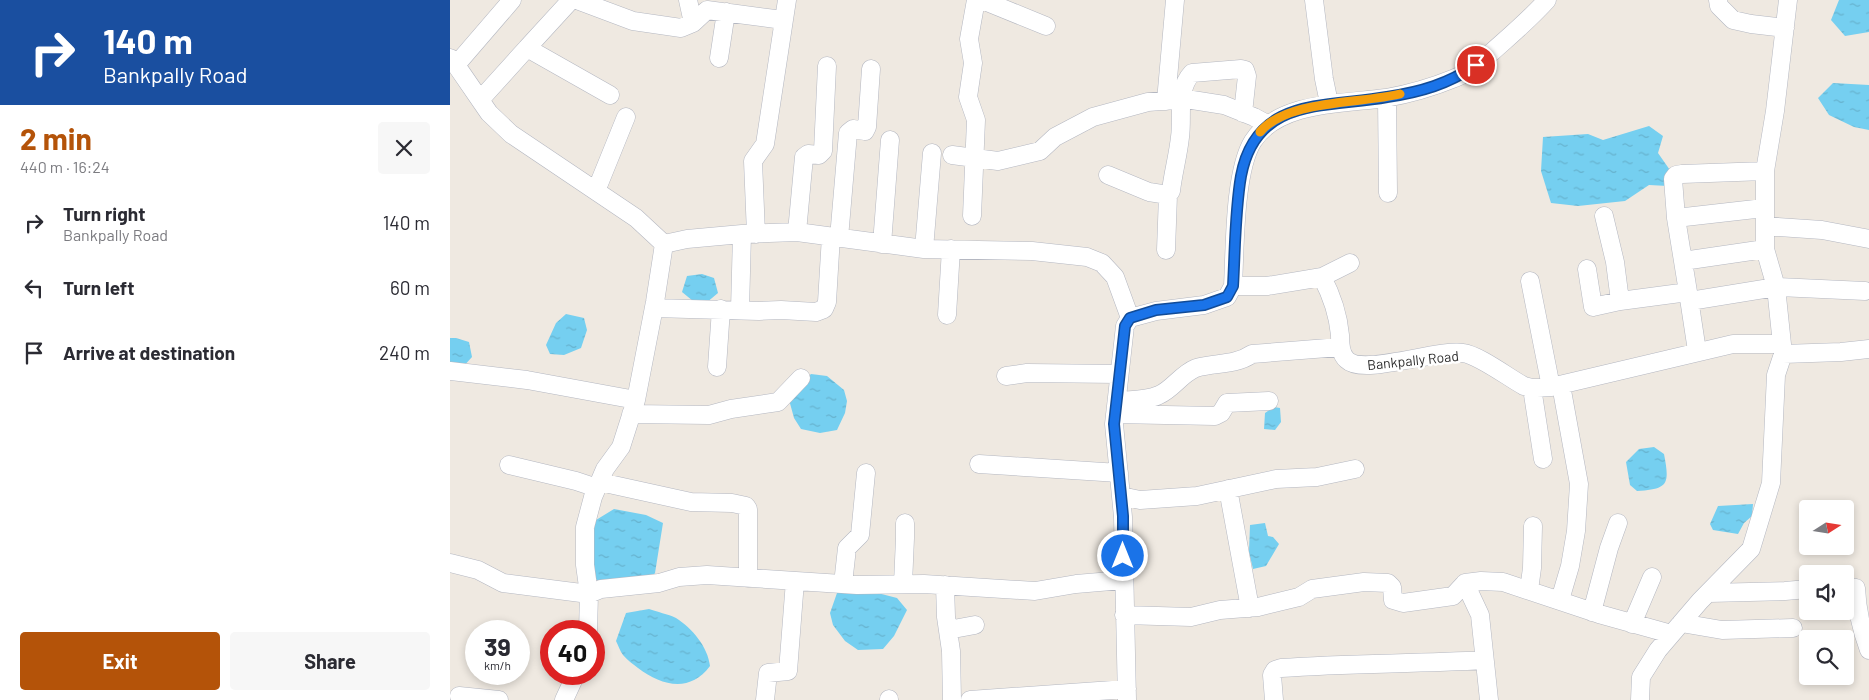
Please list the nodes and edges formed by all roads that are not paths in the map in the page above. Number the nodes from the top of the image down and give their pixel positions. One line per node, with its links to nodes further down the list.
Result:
1 (512, 0): 20 (street)
2 (571, 0): 18 (street)
3 (577, 0): 15 (street)
4 (688, 0): 15 (street)
5 (787, 0): 14 (street)
6 (976, 0): 34 (street)
7 (982, 0): 16 (street)
8 (1176, 0): 26 (street)
9 (1314, 0): 27 (street)
10 (1547, 0): 24 (street)
11 (1718, 0): 17 (street)
12 (1788, 0): 17 (street)
13 (726, 12): 14 (street); 15 (street); 19 (street)
14 (783, 20): 46 (street)
15 (693, 23)
16 (1046, 26)
17 (1784, 28): 35 (street)
18 (527, 48): 23 (street); 25 (street)
19 (719, 58)
20 (453, 61): 25 (street)
21 (827, 66): 45 (street)
22 (871, 69): 47 (street)
23 (610, 95)
24 (1387, 98): 27 (street); 38 (street)
25 (480, 100): 37 (street)
26 (1174, 100): 28 (street); 28 (street); 34 (street); 39 (street)
27 (1329, 103): 30 (street)
28 (1243, 112): 30 (street)
29 (626, 117): 37 (street)
30 (1267, 124): 60 (street)
31 (890, 140): 50 (street)
32 (932, 153): 52 (street)
33 (952, 154): 34 (street)
34 (975, 158): 41 (street)
35 (1765, 171): 40 (street); 43 (street)
36 (1108, 175): 39 (street)
37 (596, 191): 49 (street)
38 (1388, 193)
39 (1168, 194): 54 (street)
40 (1764, 208): 43 (street); 44 (street)
41 (972, 216)
42 (1604, 216): 64 (street)
43 (1676, 218): 55 (street)
44 (1765, 226): 48 (street); 51 (street)
45 (797, 232): 46 (street); 47 (street)
46 (749, 234): 49 (street); 67 (street)
47 (835, 237): 50 (street); 67 (street)
48 (1869, 239)
49 (664, 244): 65 (street)
50 (882, 244): 52 (street)
51 (1766, 249): 55 (street); 61 (street)
52 (924, 250): 53 (street)
53 (951, 250): 68 (street); 69 (street)
54 (1166, 250)
55 (1683, 261): 63 (street)
56 (1350, 263): 58 (street)
57 (1587, 268): 64 (street)
58 (1322, 277): 60 (street); 70 (street)
59 (1530, 281): 79 (street)
60 (1233, 286): 69 (street)
61 (1776, 287): 62 (street); 63 (street); 71 (street)
62 (1865, 291)
63 (1689, 296): 64 (street); 73 (street)
64 (1620, 301)
65 (654, 308): 66 (street); 82 (street)
66 (721, 309): 67 (street); 74 (street)
67 (740, 310)
68 (947, 315)
69 (1130, 318): 76 (street)
70 (1340, 347): 80 (street, Bankpally Road); 83 (street)
71 (1783, 349): 72 (street, Bankpally Road); 73 (street, Bankpally Road); 108 (street)
72 (1869, 349)
73 (1698, 351): 79 (street, Bankpally Road)
74 (717, 367)
75 (450, 371): 82 (street)
76 (1119, 374): 77 (street); 83 (street)
77 (1006, 376)
78 (801, 378): 82 (street)
79 (1556, 386): 80 (street, Bankpally Road); 110 (street)
80 (1532, 388): 84 (street)
81 (1269, 401): 83 (street)
82 (634, 407): 90 (street)
83 (1116, 407): 89 (street)
84 (1543, 459)
85 (979, 464): 89 (street)
86 (509, 465): 90 (street)
87 (1355, 469): 91 (street)
88 (866, 473): 102 (street)
89 (1119, 473): 92 (street)
90 (598, 485): 98 (street); 109 (street)
91 (1228, 489): 92 (street); 111 (street)
92 (1121, 496): 99 (street)
93 (904, 523): 103 (street)
94 (1618, 524): 112 (street)
95 (1533, 526): 106 (street)
96 (450, 563): 109 (street)
97 (1652, 577): 115 (street)
98 (748, 578): 100 (street); 109 (street)
99 (1123, 580): 104 (street); 113 (street)
100 (796, 582): 102 (street); 127 (street)
101 (1465, 583): 106 (street); 111 (street); 121 (street)
102 (842, 584): 103 (street)
103 (903, 584): 104 (street)
104 (945, 585): 119 (street)
105 (1854, 588): 120 (street)
106 (1529, 590): 110 (street)
107 (1799, 590): 108 (street)
108 (1708, 593): 118 (street)
109 (589, 594): 114 (street)
110 (1560, 600): 112 (street)
111 (1250, 608): 113 (street)
112 (1592, 612): 115 (street)
113 (1124, 615): 123 (street)
114 (588, 620)
115 (1632, 624): 118 (street)
116 (975, 625): 119 (street)
117 (1793, 628): 118 (street)
118 (1676, 629): 132 (street)
119 (948, 630): 128 (street)
120 (1869, 650)
121 (1484, 660): 130 (street); 131 (street)
122 (571, 685): 126 (street)
123 (1127, 694): 129 (street)
124 (459, 696): 125 (street)
125 (499, 700)
126 (564, 700)
127 (765, 700)
128 (952, 700)
129 (970, 700)
130 (1274, 700)
131 (1489, 700)
132 (1640, 700)

